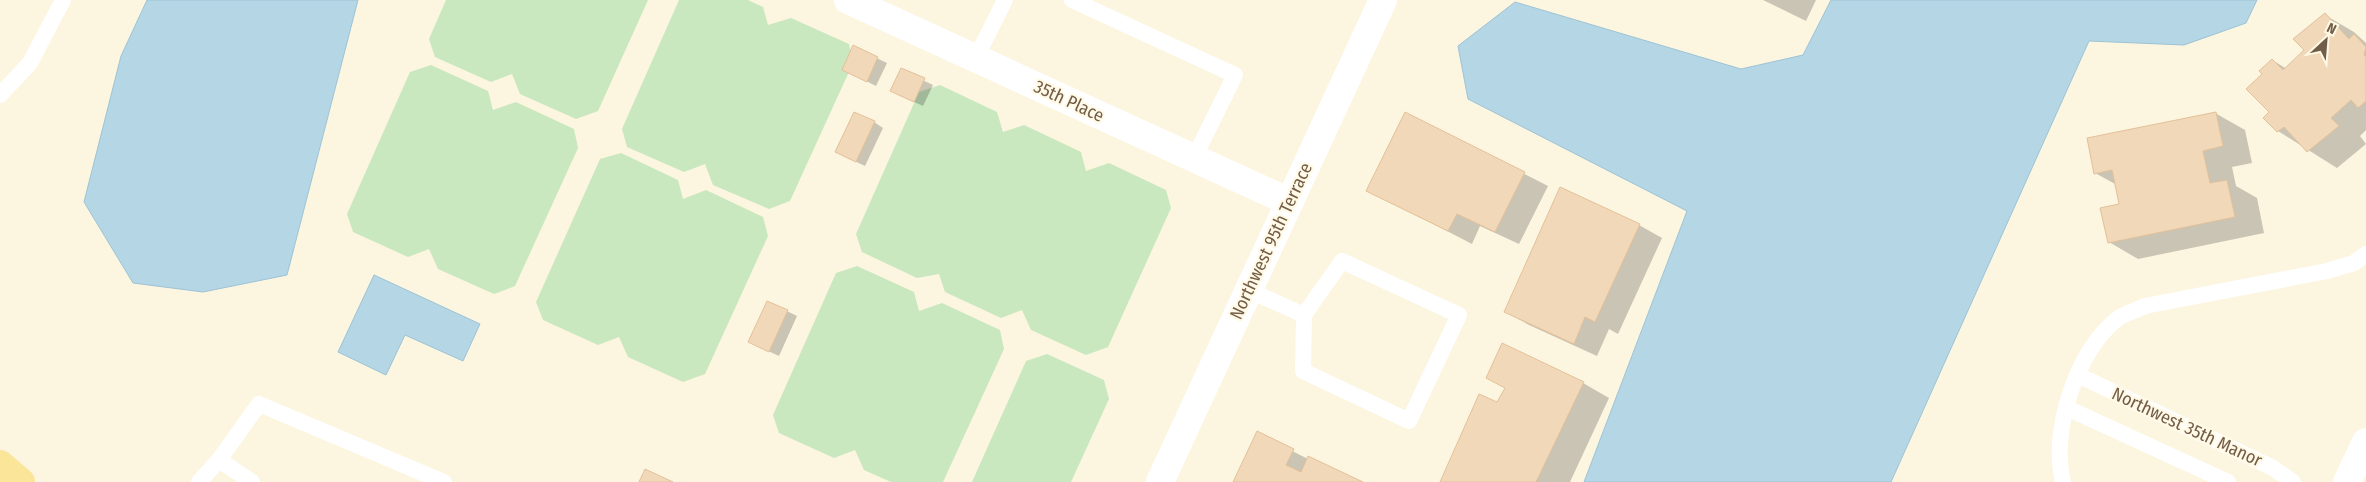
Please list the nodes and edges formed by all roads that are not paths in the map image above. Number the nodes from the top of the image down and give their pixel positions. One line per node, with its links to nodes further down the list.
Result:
1 (63, 0): 7 (lane)
2 (848, 0): 6 (street, 35th Place)
3 (1005, 0): 6 (lane)
4 (1072, 0): 8 (lane)
5 (1383, 0): 9 (street, Northwest 95th Terrace)
6 (976, 58): 8 (street, 35th Place)
7 (0, 95)
8 (1194, 158): 9 (street, 35th Place)
9 (1290, 202): 11 (street, Northwest 95th Terrace)
10 (2366, 254): 13 (lane)
11 (1248, 290): 12 (lane); 22 (street, Northwest 95th Terrace)
12 (1304, 315): 12 (lane)
13 (2078, 375): 14 (lane); 25 (lane, Northwest 35th Manor)
14 (2067, 408): 23 (lane); 24 (lane, Northwest 35th Manor)
15 (2366, 442): 26 (street)
16 (219, 460): 19 (lane); 20 (lane); 21 (lane)
17 (0, 464): 18 (main road)
18 (21, 482)
19 (199, 482)
20 (252, 482)
21 (444, 482)
22 (1160, 482)
23 (2064, 482)
24 (2228, 482)
25 (2293, 482)
26 (2347, 482)

